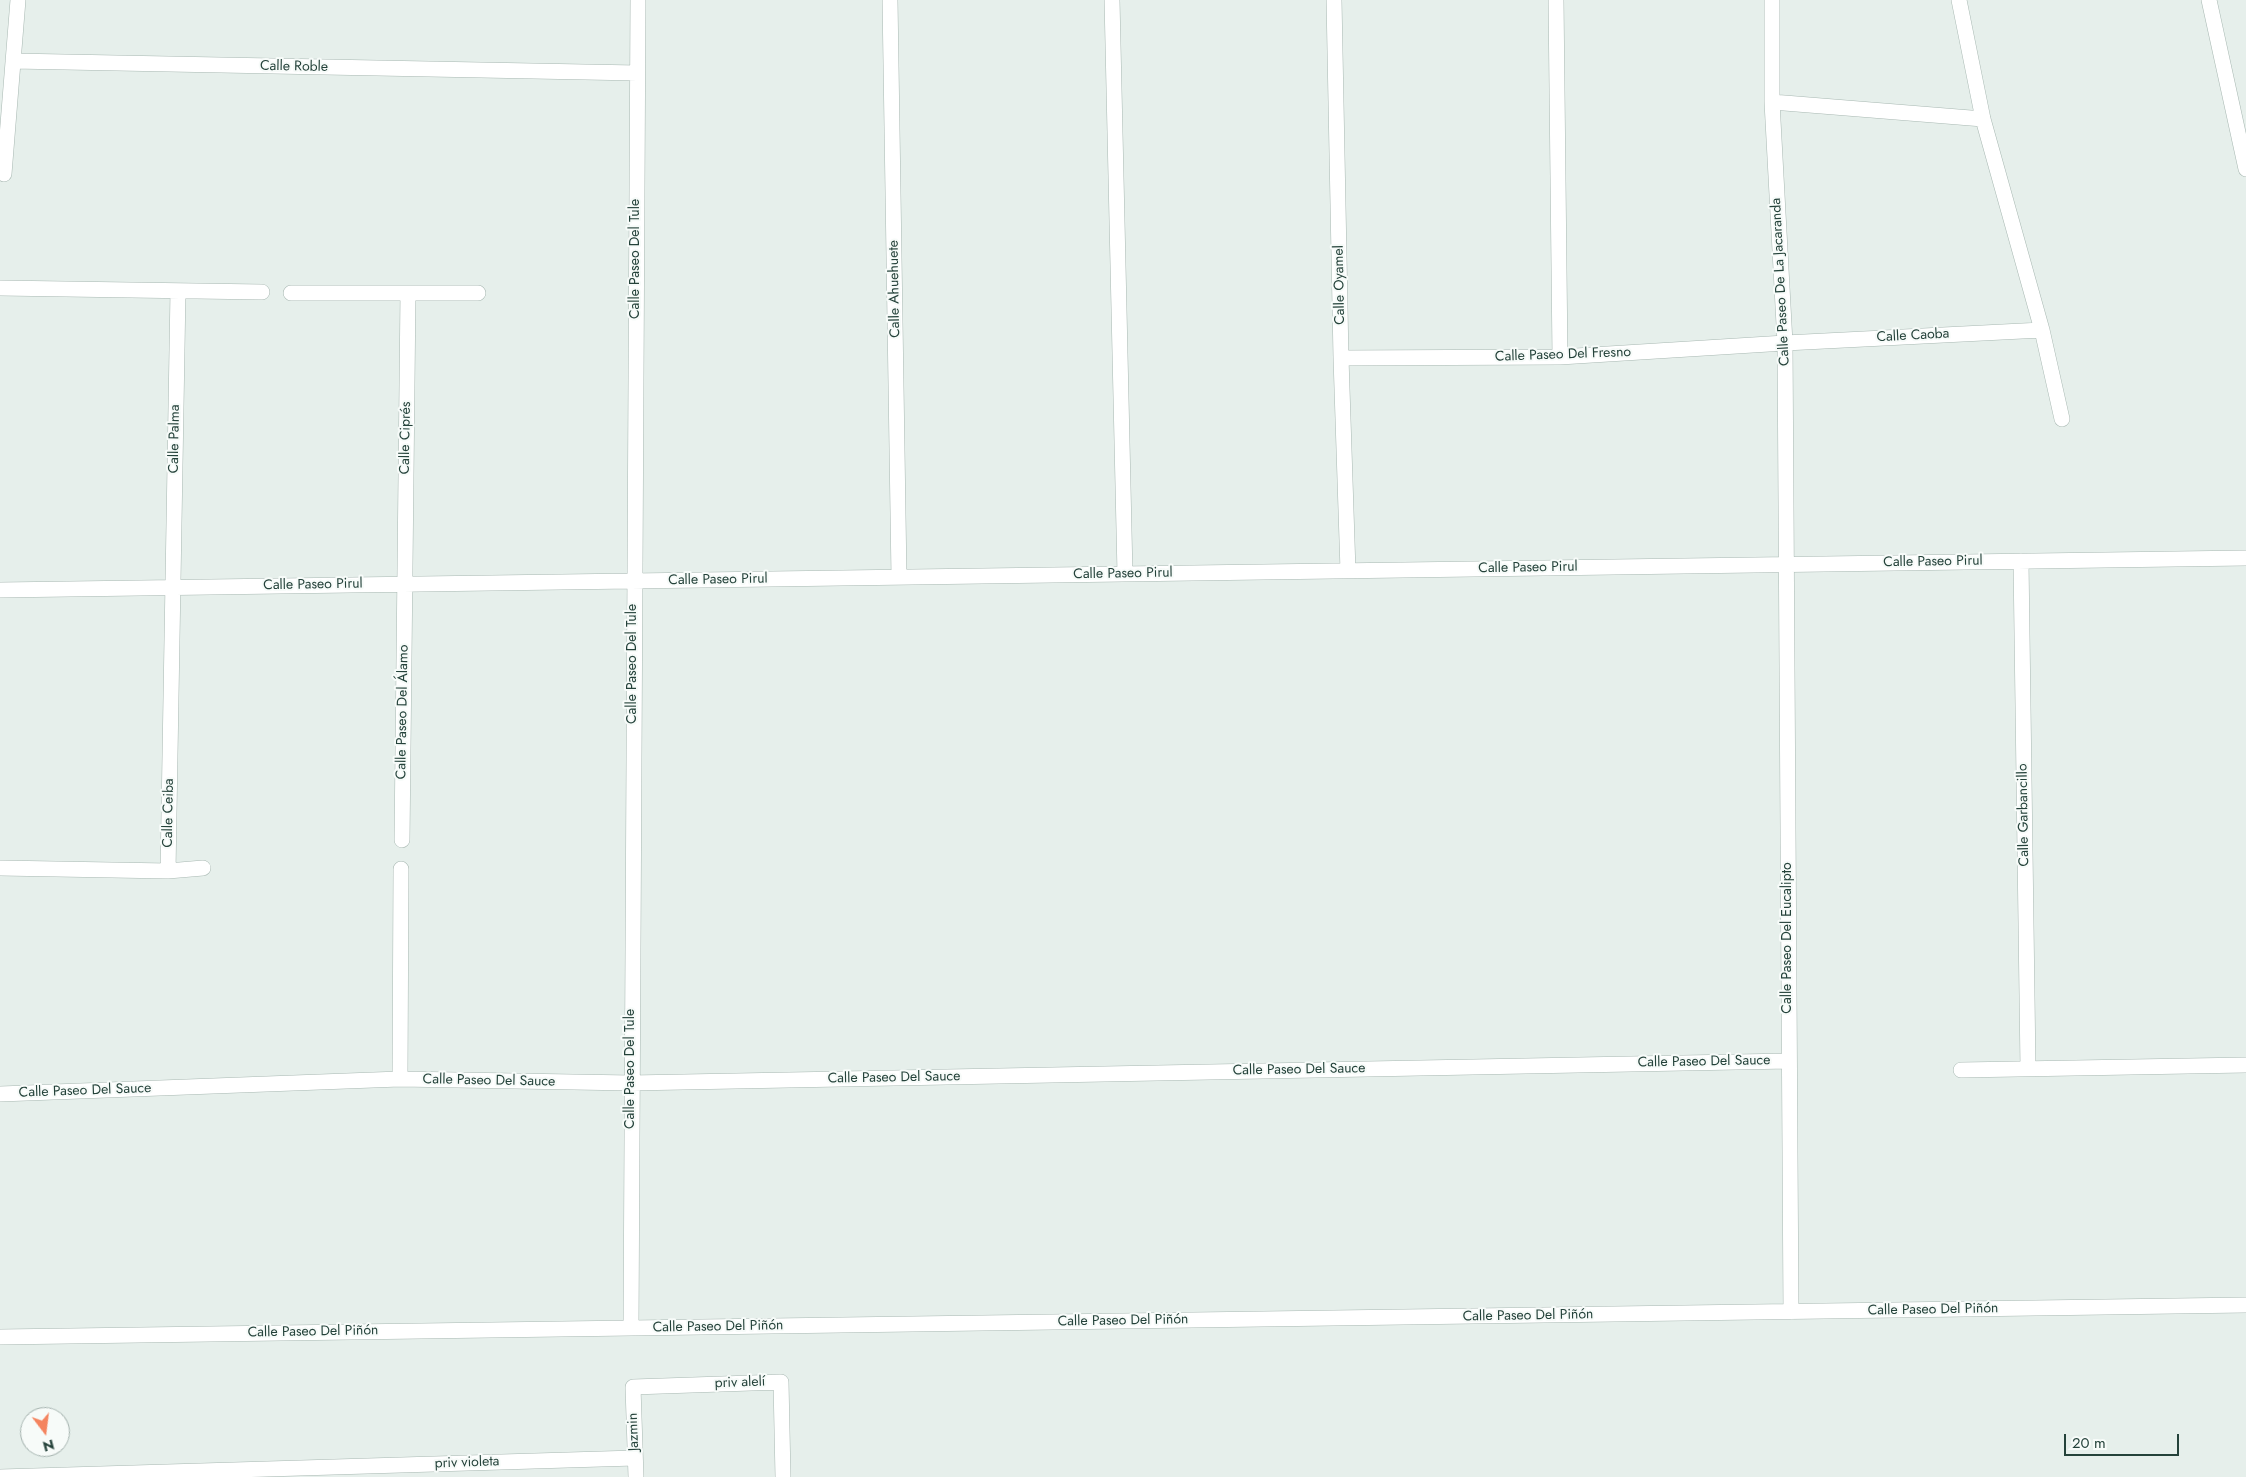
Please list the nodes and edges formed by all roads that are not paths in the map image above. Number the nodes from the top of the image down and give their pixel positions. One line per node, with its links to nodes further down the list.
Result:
1 (18, 0): 10 (street)
2 (638, 0): 11 (street, Calle Paseo Del Tule)
3 (890, 0): 32 (street, Calle Ahuehuete)
4 (1112, 0): 31 (street)
5 (1334, 0): 25 (street, Calle Oyamel)
6 (1556, 0): 24 (street)
7 (1772, 0): 12 (street, Calle Paseo De La Jacaranda)
8 (1959, 0): 13 (street)
9 (2209, 0): 14 (street)
10 (13, 61): 11 (street, Calle Roble); 15 (street)
11 (637, 73): 33 (street, Calle Paseo Del Tule)
12 (1772, 102): 13 (street); 23 (street, Calle Paseo De La Jacaranda)
13 (1983, 119): 22 (street)
14 (2246, 169)
15 (4, 174)
16 (0, 288): 17 (street)
17 (178, 291): 18 (street); 35 (street, Calle Palma)
18 (262, 292)
19 (291, 293): 20 (street)
20 (408, 293): 21 (street); 34 (street, Calle Ciprés)
21 (478, 293)
22 (2042, 330): 23 (street, Calle Caoba); 26 (street)
23 (1785, 343): 24 (street, Calle Paseo Del Fresno); 29 (street, Calle Paseo De La Jacaranda)
24 (1560, 357): 25 (street, Calle Paseo Del Fresno)
25 (1341, 358): 30 (street, Calle Oyamel)
26 (2062, 419)
27 (2246, 558): 28 (street, Calle Paseo Pirul)
28 (2021, 561): 29 (street, Calle Paseo Pirul); 44 (street, Calle Garbancillo)
29 (1786, 564): 30 (street, Calle Paseo Pirul); 42 (street, Calle Paseo Del Eucalipto)
30 (1348, 571): 31 (street, Calle Paseo Pirul)
31 (1125, 574): 32 (street, Calle Paseo Pirul)
32 (899, 577): 33 (street, Calle Paseo Pirul)
33 (633, 581): 34 (street, Calle Paseo Pirul); 47 (street, Calle Paseo Del Tule)
34 (404, 584): 35 (street, Calle Paseo Pirul); 37 (street, Calle Paseo Del Álamo)
35 (173, 587): 36 (street, Calle Paseo Pirul); 41 (street, Calle Ceiba)
36 (0, 590)
37 (402, 840)
38 (0, 868): 41 (street)
39 (203, 868): 41 (street)
40 (401, 869): 46 (street)
41 (168, 871)
42 (1789, 1061): 47 (street, Calle Paseo Del Sauce); 50 (street, Calle Paseo Del Eucalipto)
43 (2246, 1065): 44 (street)
44 (2028, 1068): 45 (street)
45 (1961, 1070)
46 (400, 1079): 47 (street, Calle Paseo Del Sauce); 48 (street, Calle Paseo Del Sauce)
47 (631, 1083): 51 (street, Calle Paseo Del Tule)
48 (0, 1094)
49 (2246, 1305): 50 (street, Calle Paseo Del Piñón)
50 (1791, 1312): 51 (street, Calle Paseo Del Piñón)
51 (631, 1328): 52 (street, Calle Paseo Del Piñón)
52 (0, 1337)
53 (633, 1387): 54 (street, Jazmin); 57 (street, priv alelí)
54 (635, 1458): 55 (street, priv violeta); 56 (street, Jazmin)
55 (0, 1477)
56 (636, 1477)
57 (783, 1477)

